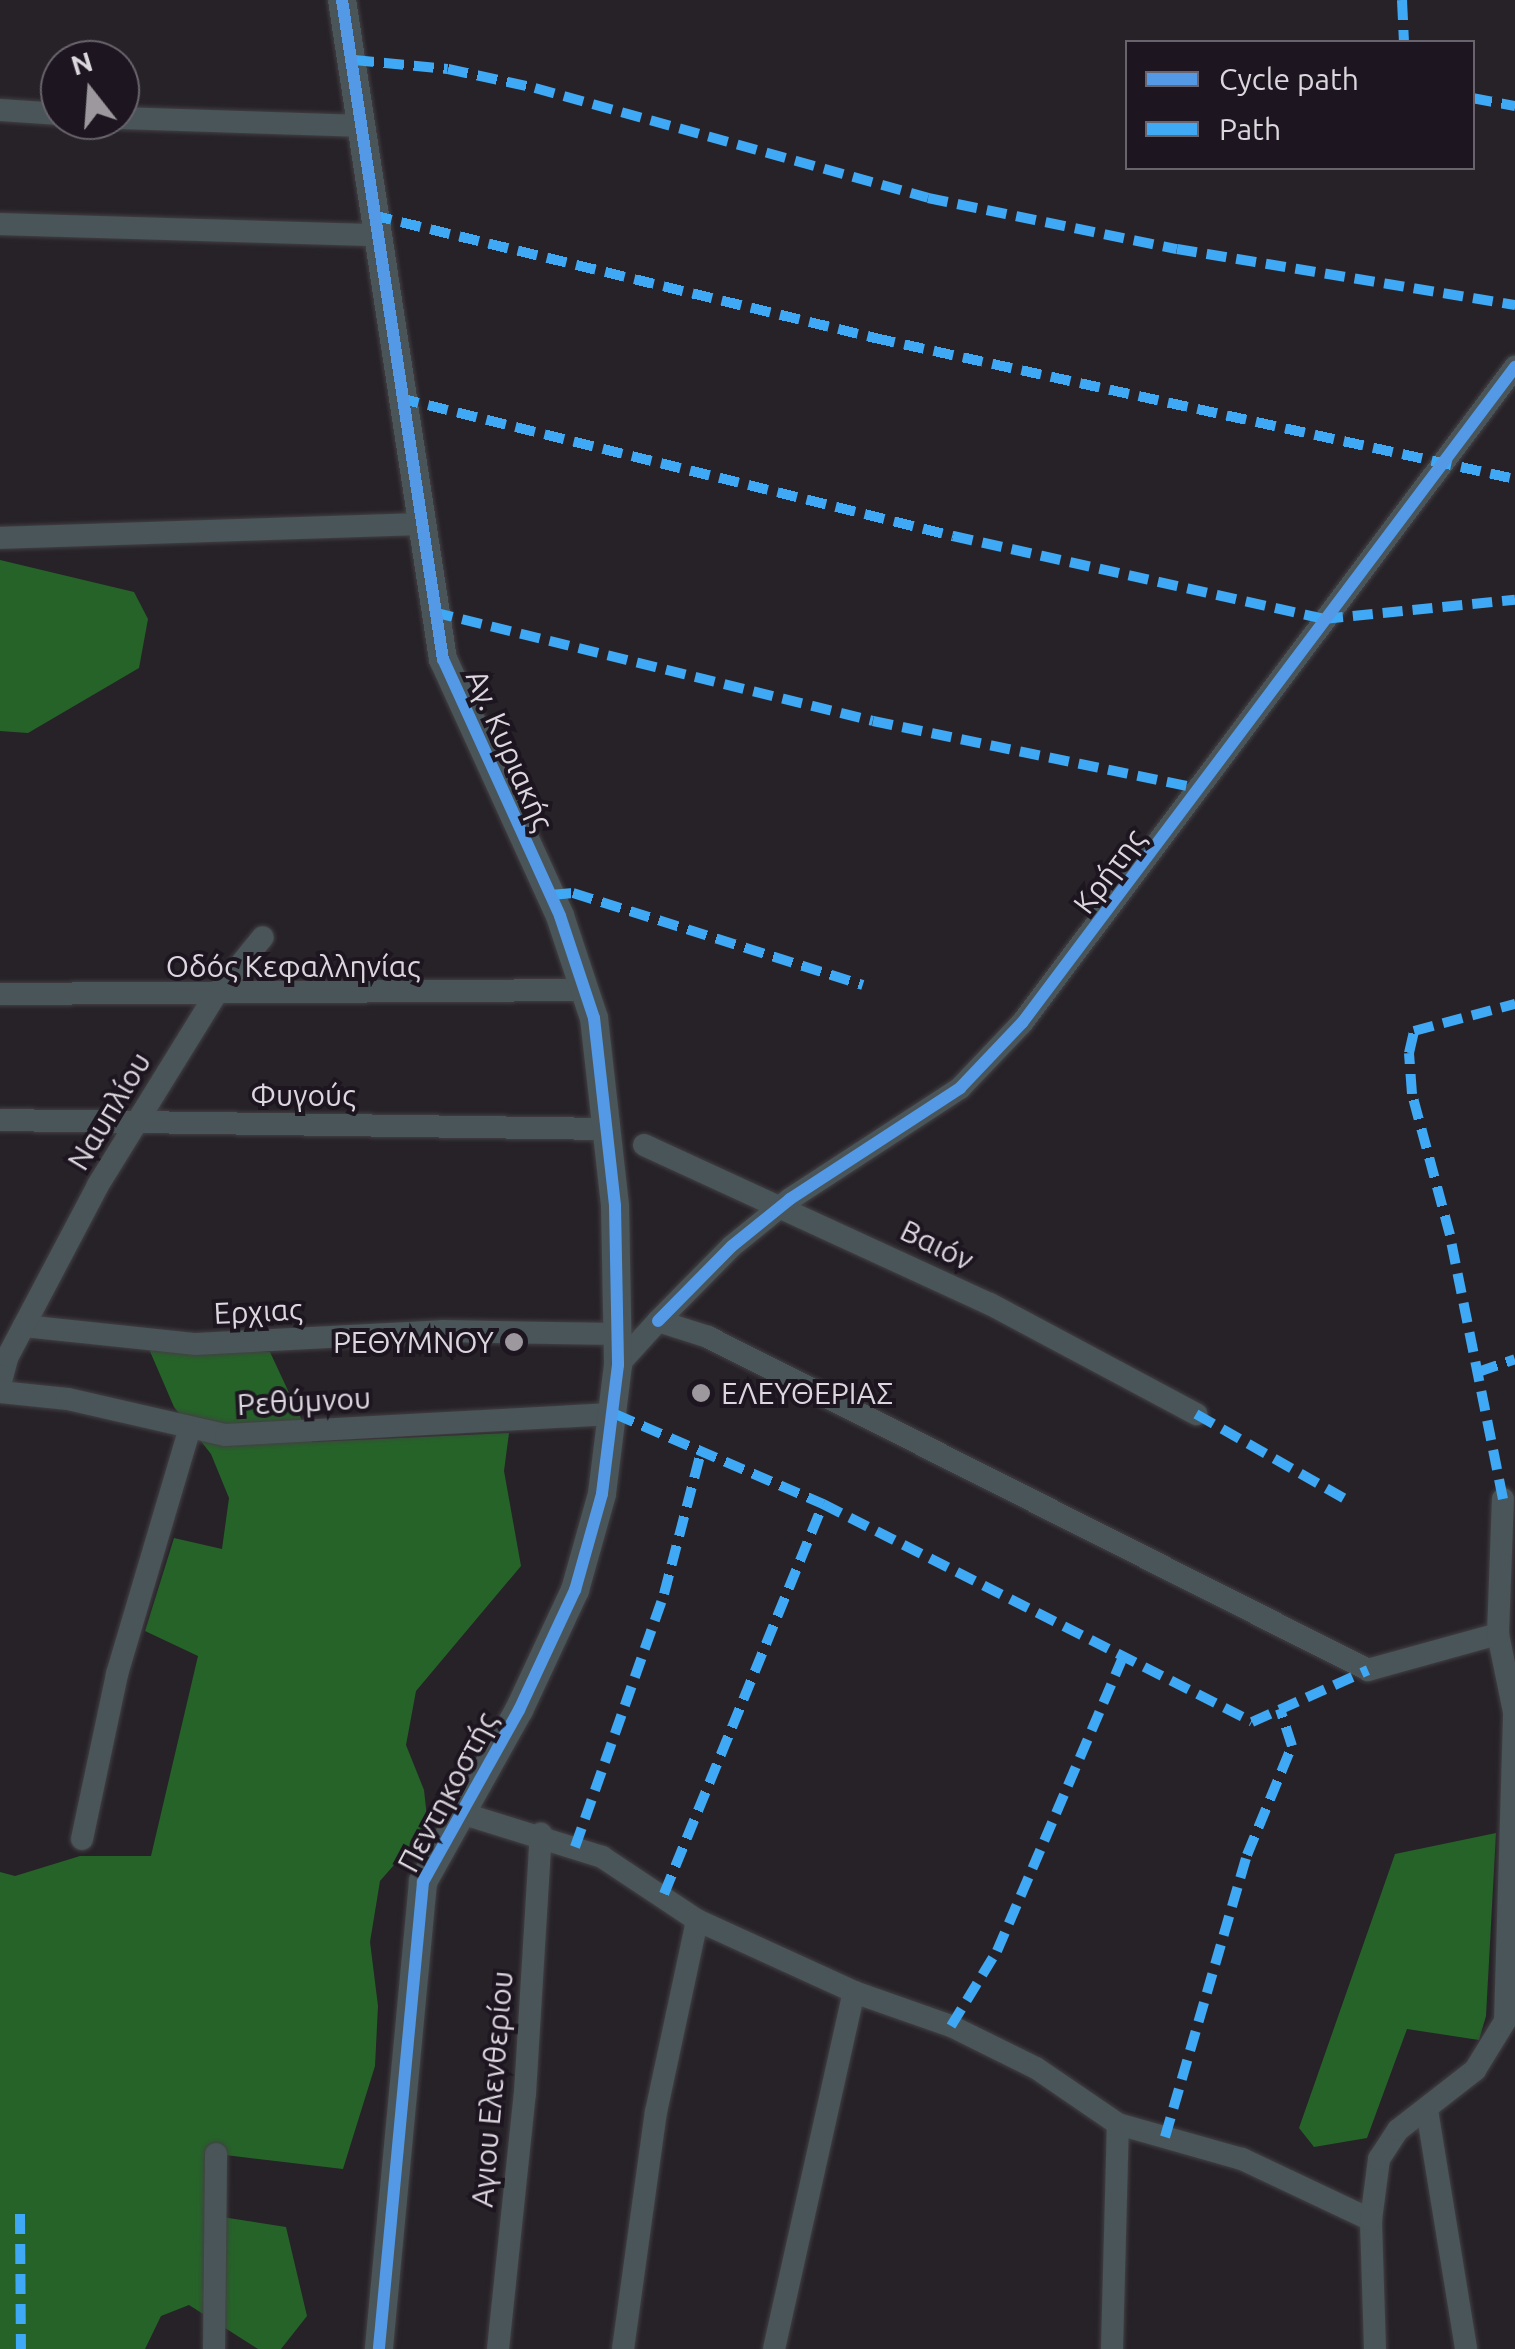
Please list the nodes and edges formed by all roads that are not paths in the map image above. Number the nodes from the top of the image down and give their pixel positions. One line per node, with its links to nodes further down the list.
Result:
1 (342, 0): 5 (street, Αγ. Κυριακής)
2 (0, 110): 3 (street)
3 (40, 113)
4 (140, 119): 5 (street)
5 (363, 126): 7 (street, Αγ. Κυριακής)
6 (0, 224): 7 (street)
7 (375, 235): 9 (street, Αγ. Κυριακής)
8 (1515, 367): 19 (street, Κρήτης)
9 (418, 524): 10 (street); 12 (street, Αγ. Κυριακής)
10 (0, 538)
11 (263, 937): 14 (street, Ναυπλίου)
12 (586, 990): 14 (street, Οδός Κεφαλληνίας); 17 (street, Αγ. Κυριακής)
13 (0, 994): 14 (street, Οδός Κεφαλληνίας)
14 (214, 997): 16 (street, Ναυπλίου)
15 (0, 1120): 16 (street, Φυγούς)
16 (134, 1125): 17 (street, Φυγούς); 21 (street, Ναυπλίου)
17 (607, 1129): 22 (street, Αγ. Κυριακής)
18 (644, 1145): 19 (street, Βαιόν)
19 (783, 1204): 20 (street, Κρήτης); 26 (street, Βαιόν)
20 (658, 1321): 23 (street, Κρήτης); 30 (street)
21 (24, 1326): 22 (street, Ερχιας); 24 (street, Ναυπλίου)
22 (617, 1334): 23 (street, Πεντηκοστής)
23 (618, 1364): 25 (street, Πεντηκοστής)
24 (0, 1389): 27 (street, Ρεθύμνου)
25 (615, 1414): 27 (street, Ρεθύμνου); 32 (street, Πεντηκοστής)
26 (1196, 1414)
27 (190, 1428): 34 (street)
28 (1502, 1499): 29 (street)
29 (1510, 1587): 30 (street)
30 (1498, 1634): 31 (street)
31 (1514, 1738): 35 (street)
32 (461, 1814): 33 (street); 43 (street, Πεντηκοστής)
33 (540, 1833): 36 (street); 44 (street, Αγιου Ελενθερίου)
34 (82, 1839)
35 (1514, 1865): 38 (street)
36 (697, 1920): 37 (street); 45 (street)
37 (854, 1992): 39 (street); 46 (street)
38 (1427, 2110): 41 (street); 49 (street)
39 (1118, 2124): 41 (street); 47 (street)
40 (216, 2154): 42 (street)
41 (1371, 2220): 48 (street)
42 (214, 2349)
43 (379, 2349)
44 (498, 2349)
45 (624, 2349)
46 (774, 2349)
47 (1112, 2349)
48 (1375, 2349)
49 (1466, 2349)

